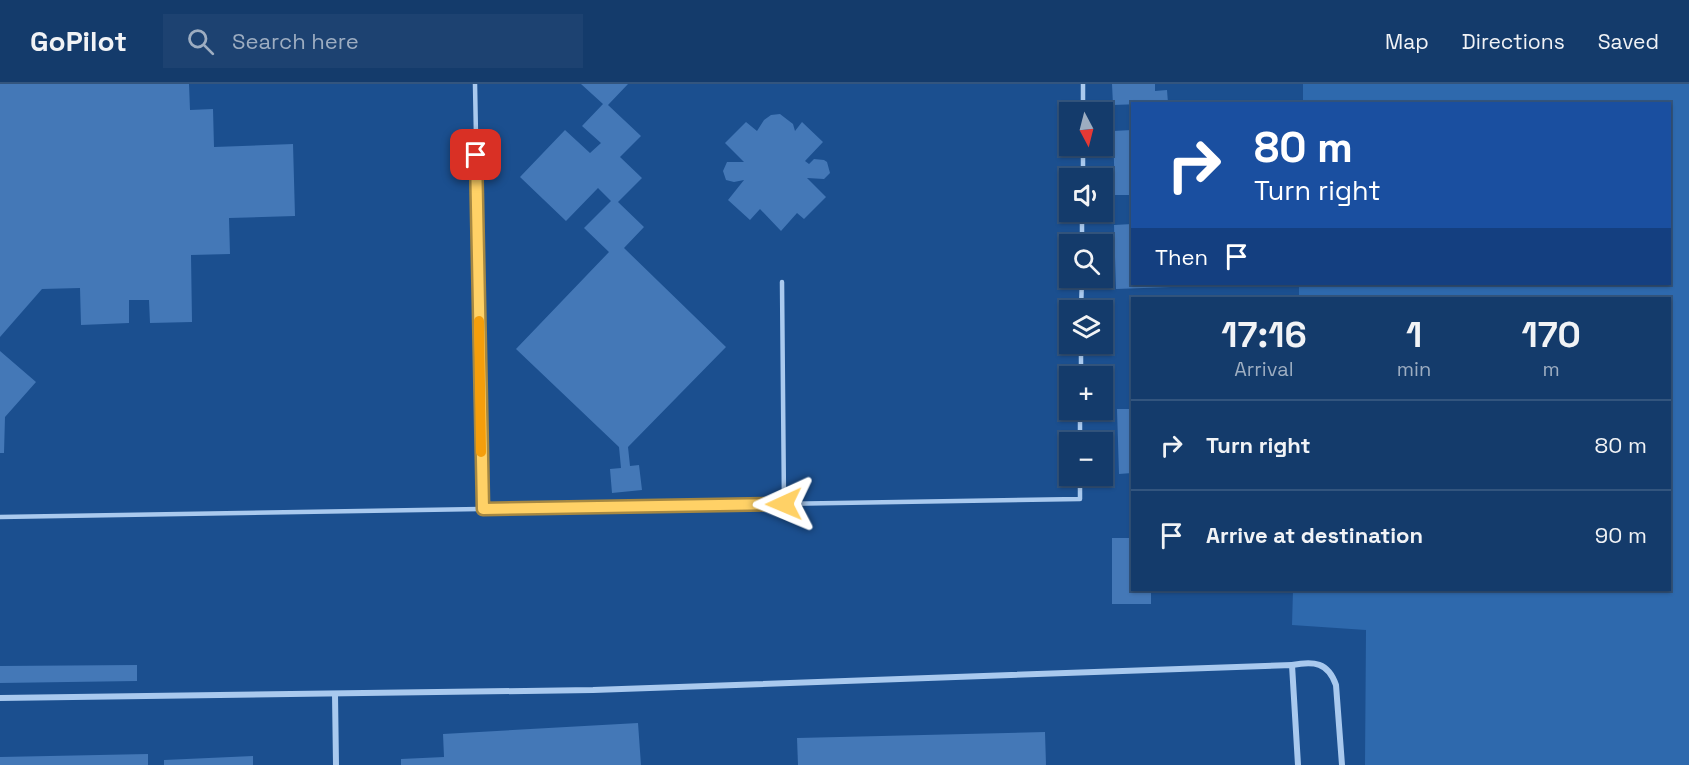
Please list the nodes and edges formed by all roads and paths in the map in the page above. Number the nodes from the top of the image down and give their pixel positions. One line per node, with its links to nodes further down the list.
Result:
1 (475, 84): 7 (lane)
2 (1083, 84): 3 (lane)
3 (1083, 102)
4 (782, 282): 6 (lane)
5 (1080, 486): 6 (lane)
6 (784, 504): 7 (lane)
7 (483, 509): 8 (lane)
8 (0, 517)
9 (1292, 665): 10 (street); 13 (street); 14 (street)
10 (335, 694): 11 (street); 12 (street)
11 (0, 698)
12 (336, 765)
13 (1298, 765)
14 (1342, 765)

